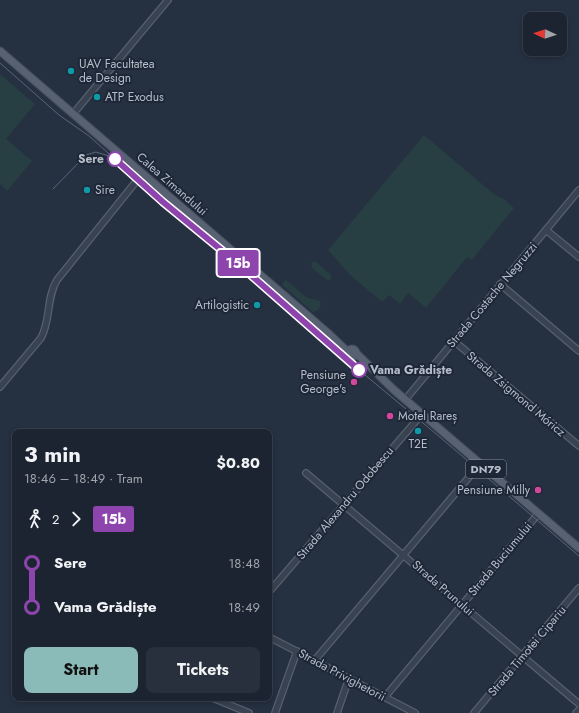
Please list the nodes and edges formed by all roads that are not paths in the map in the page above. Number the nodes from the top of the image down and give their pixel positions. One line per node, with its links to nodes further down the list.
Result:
1 (168, 0): 3 (street)
2 (0, 51): 3 (main road, Calea Zimandului / DN79)
3 (73, 114): 4 (main road, Calea Zimandului / DN79)
4 (142, 174): 11 (street); 12 (main road, Calea Zimandului / DN79)
5 (579, 190): 6 (street, Strada Costache Negruzzi)
6 (546, 230): 7 (street); 8 (street, Strada Costache Negruzzi)
7 (579, 257)
8 (500, 284): 9 (street, Strada Costache Negruzzi); 10 (street)
9 (454, 341): 12 (street, Strada Costache Negruzzi); 14 (street, Strada Zsigmond Móricz)
10 (579, 351)
11 (0, 387)
12 (405, 400): 13 (main road, DN79)
13 (422, 414): 15 (main road, DN79); 17 (street, Strada Alexandru Odobescu)
14 (579, 446)
15 (480, 464): 18 (main road, DN79); 20 (street)
16 (306, 472): 17 (street, Strada Prunului)
17 (344, 504): 20 (street, Strada Prunului); 21 (street, Strada Alexandru Odobescu)
18 (538, 514): 19 (main road, DN79); 23 (street, Strada Buciumului)
19 (579, 548)
20 (403, 554): 23 (street, Strada Prunului); 27 (street)
21 (272, 588)
22 (579, 588): 26 (street, Strada Timotei Cipariu)
23 (462, 605): 26 (street, Strada Prunului); 29 (street, Strada Buciumului)
24 (272, 638): 25 (street, Strada Privighetorii)
25 (297, 651): 27 (street, Strada Privighetorii); 34 (street)
26 (522, 656): 31 (street, Strada Prunului); 37 (street, Strada Timotei Cipariu)
27 (315, 660): 28 (street, Strada Privighetorii)
28 (349, 678): 29 (street, Strada Privighetorii); 35 (street)
29 (385, 697): 36 (street, Strada Privighetorii)
30 (220, 701): 33 (street)
31 (579, 704)
32 (579, 710): 38 (street)
33 (249, 713)
34 (275, 713)
35 (337, 713)
36 (415, 713)
37 (474, 713)
38 (576, 713)

